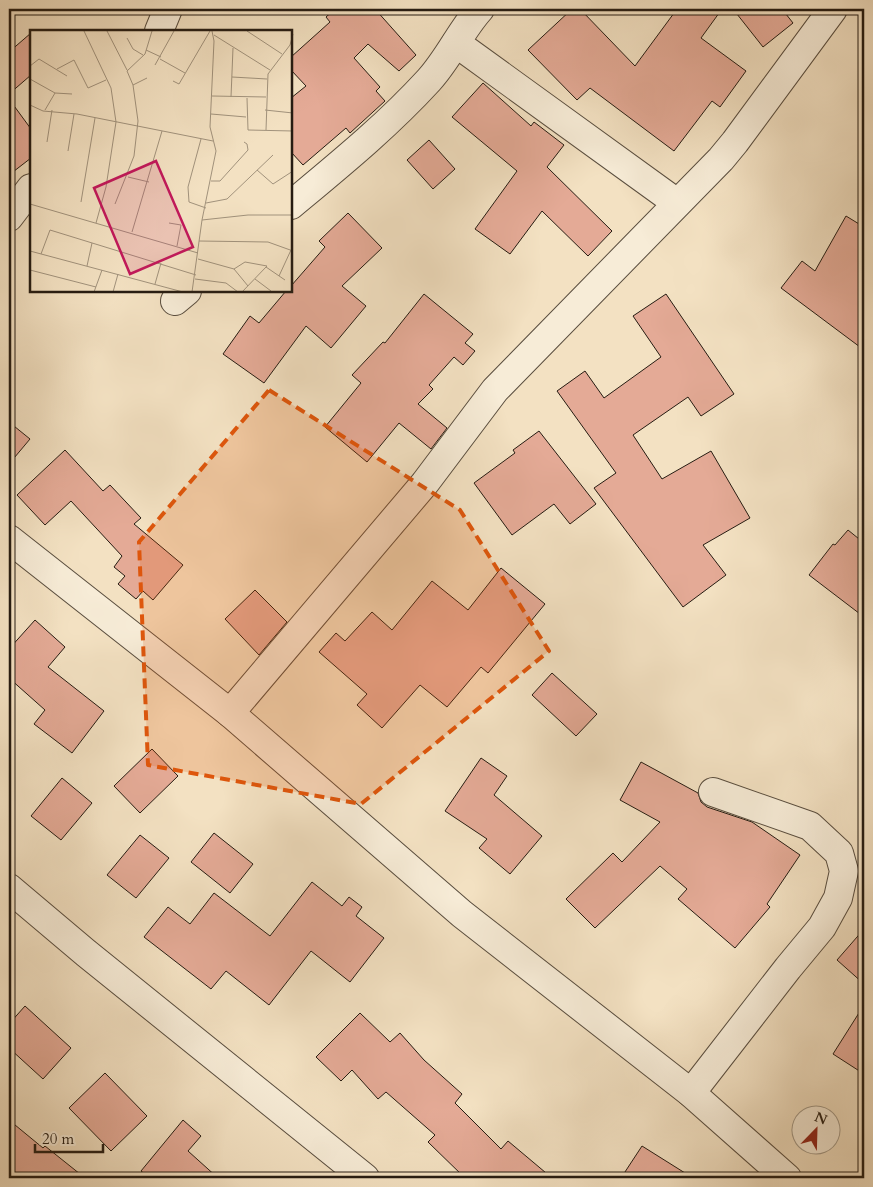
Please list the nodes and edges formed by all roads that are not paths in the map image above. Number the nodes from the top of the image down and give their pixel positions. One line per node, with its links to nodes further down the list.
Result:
1 (168, 9): 4 (street)
2 (480, 9): 5 (street)
3 (833, 9): 7 (street)
4 (159, 30)
5 (456, 43): 7 (street); 8 (street)
6 (30, 189): 9 (street)
7 (677, 203): 11 (street)
8 (292, 204)
9 (9, 217)
10 (9, 539): 11 (street)
11 (230, 713): 14 (street)
12 (712, 792): 14 (street)
13 (9, 888): 15 (street)
14 (691, 1093): 16 (street)
15 (365, 1178)
16 (787, 1178)

